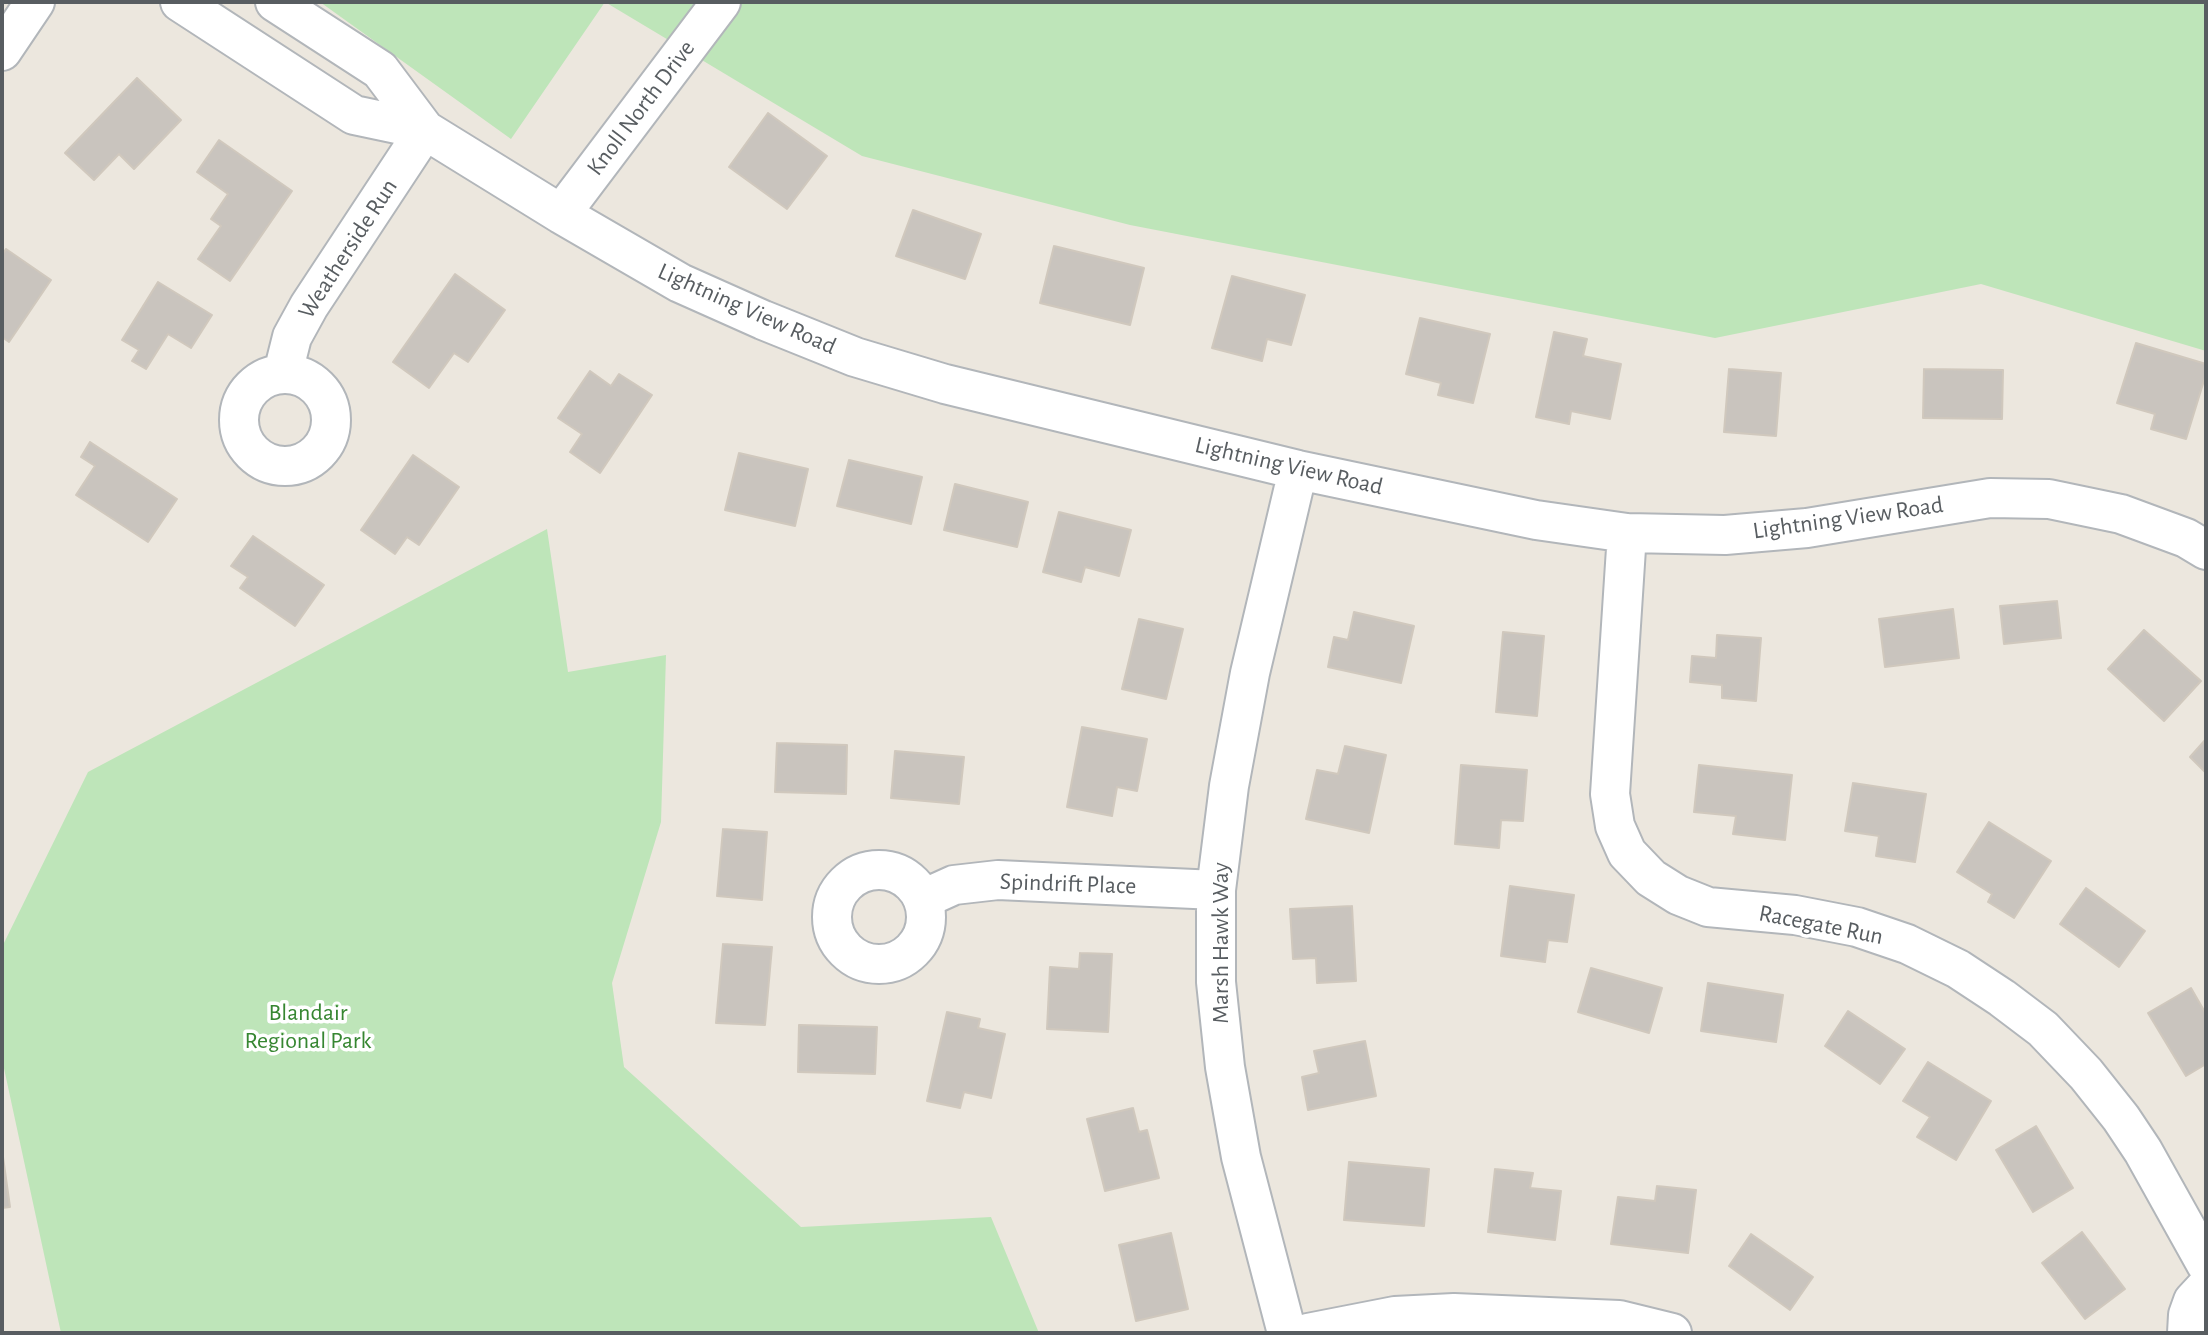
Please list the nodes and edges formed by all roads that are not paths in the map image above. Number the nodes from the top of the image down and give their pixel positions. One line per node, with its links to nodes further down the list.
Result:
1 (35, 2): 5 (street)
2 (180, 2): 6 (street, Lightning View Road)
3 (275, 2): 6 (street, Lightning View Road)
4 (721, 2): 7 (street, Knoll North Drive)
5 (2, 51)
6 (425, 130): 7 (street, Lightning View Road); 8 (street, Weatherside Run)
7 (561, 214): 9 (street, Lightning View Road)
8 (284, 373)
9 (1298, 470): 10 (street, Lightning View Road); 12 (street, Marsh Hawk Way)
10 (1628, 533): 11 (street, Lightning View Road); 14 (street, Racegate Run)
11 (2206, 550)
12 (1216, 890): 13 (street, Spindrift Place); 16 (street, Marsh Hawk Way)
13 (923, 899)
14 (2206, 1264)
15 (2206, 1287): 19 (street)
16 (1287, 1333)
17 (1308, 1333): 18 (street)
18 (1672, 1333)
19 (2188, 1333)

